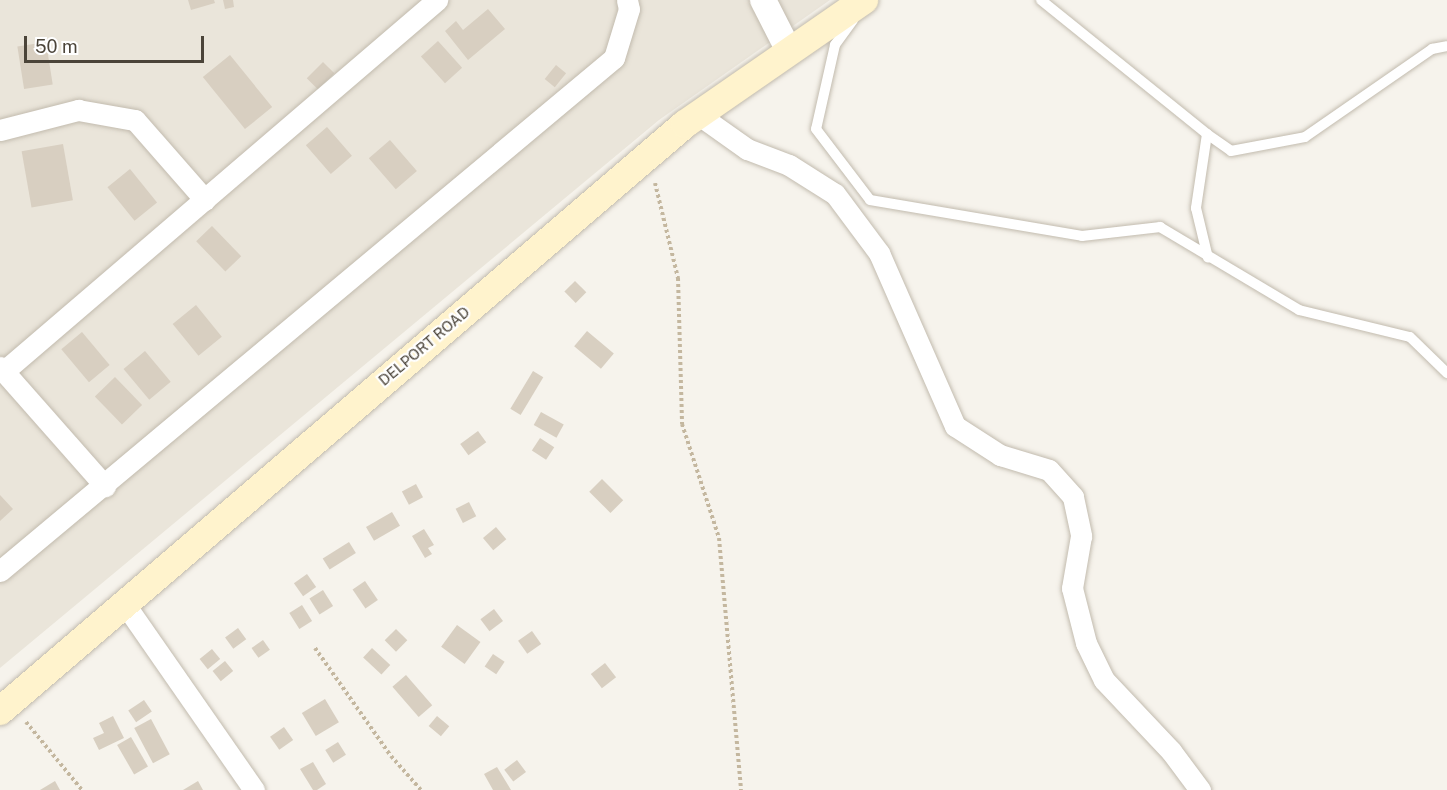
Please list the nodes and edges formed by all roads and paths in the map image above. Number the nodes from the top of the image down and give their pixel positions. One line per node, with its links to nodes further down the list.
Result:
1 (437, 0): 12 (street)
2 (627, 0): 16 (street)
3 (763, 0): 7 (street)
4 (866, 0): 7 (main road, DELPORT ROAD); 13 (lane)
5 (1041, 0): 10 (lane)
6 (1447, 46): 10 (lane)
7 (789, 51): 8 (main road, DELPORT ROAD)
8 (699, 115): 11 (main road, DELPORT ROAD); 25 (street)
9 (0, 130): 12 (street)
10 (1207, 134): 13 (lane)
11 (651, 153): 18 (main road, DELPORT ROAD); 24 (path)
12 (206, 200): 14 (street)
13 (1209, 258): 15 (lane)
14 (2, 369): 16 (street)
15 (1447, 373)
16 (105, 486): 17 (street)
17 (0, 571)
18 (124, 603): 20 (main road, DELPORT ROAD); 22 (street)
19 (315, 648): 23 (path)
20 (5, 707): 21 (path)
21 (82, 790)
22 (254, 790)
23 (421, 790)
24 (741, 790)
25 (1200, 790)

